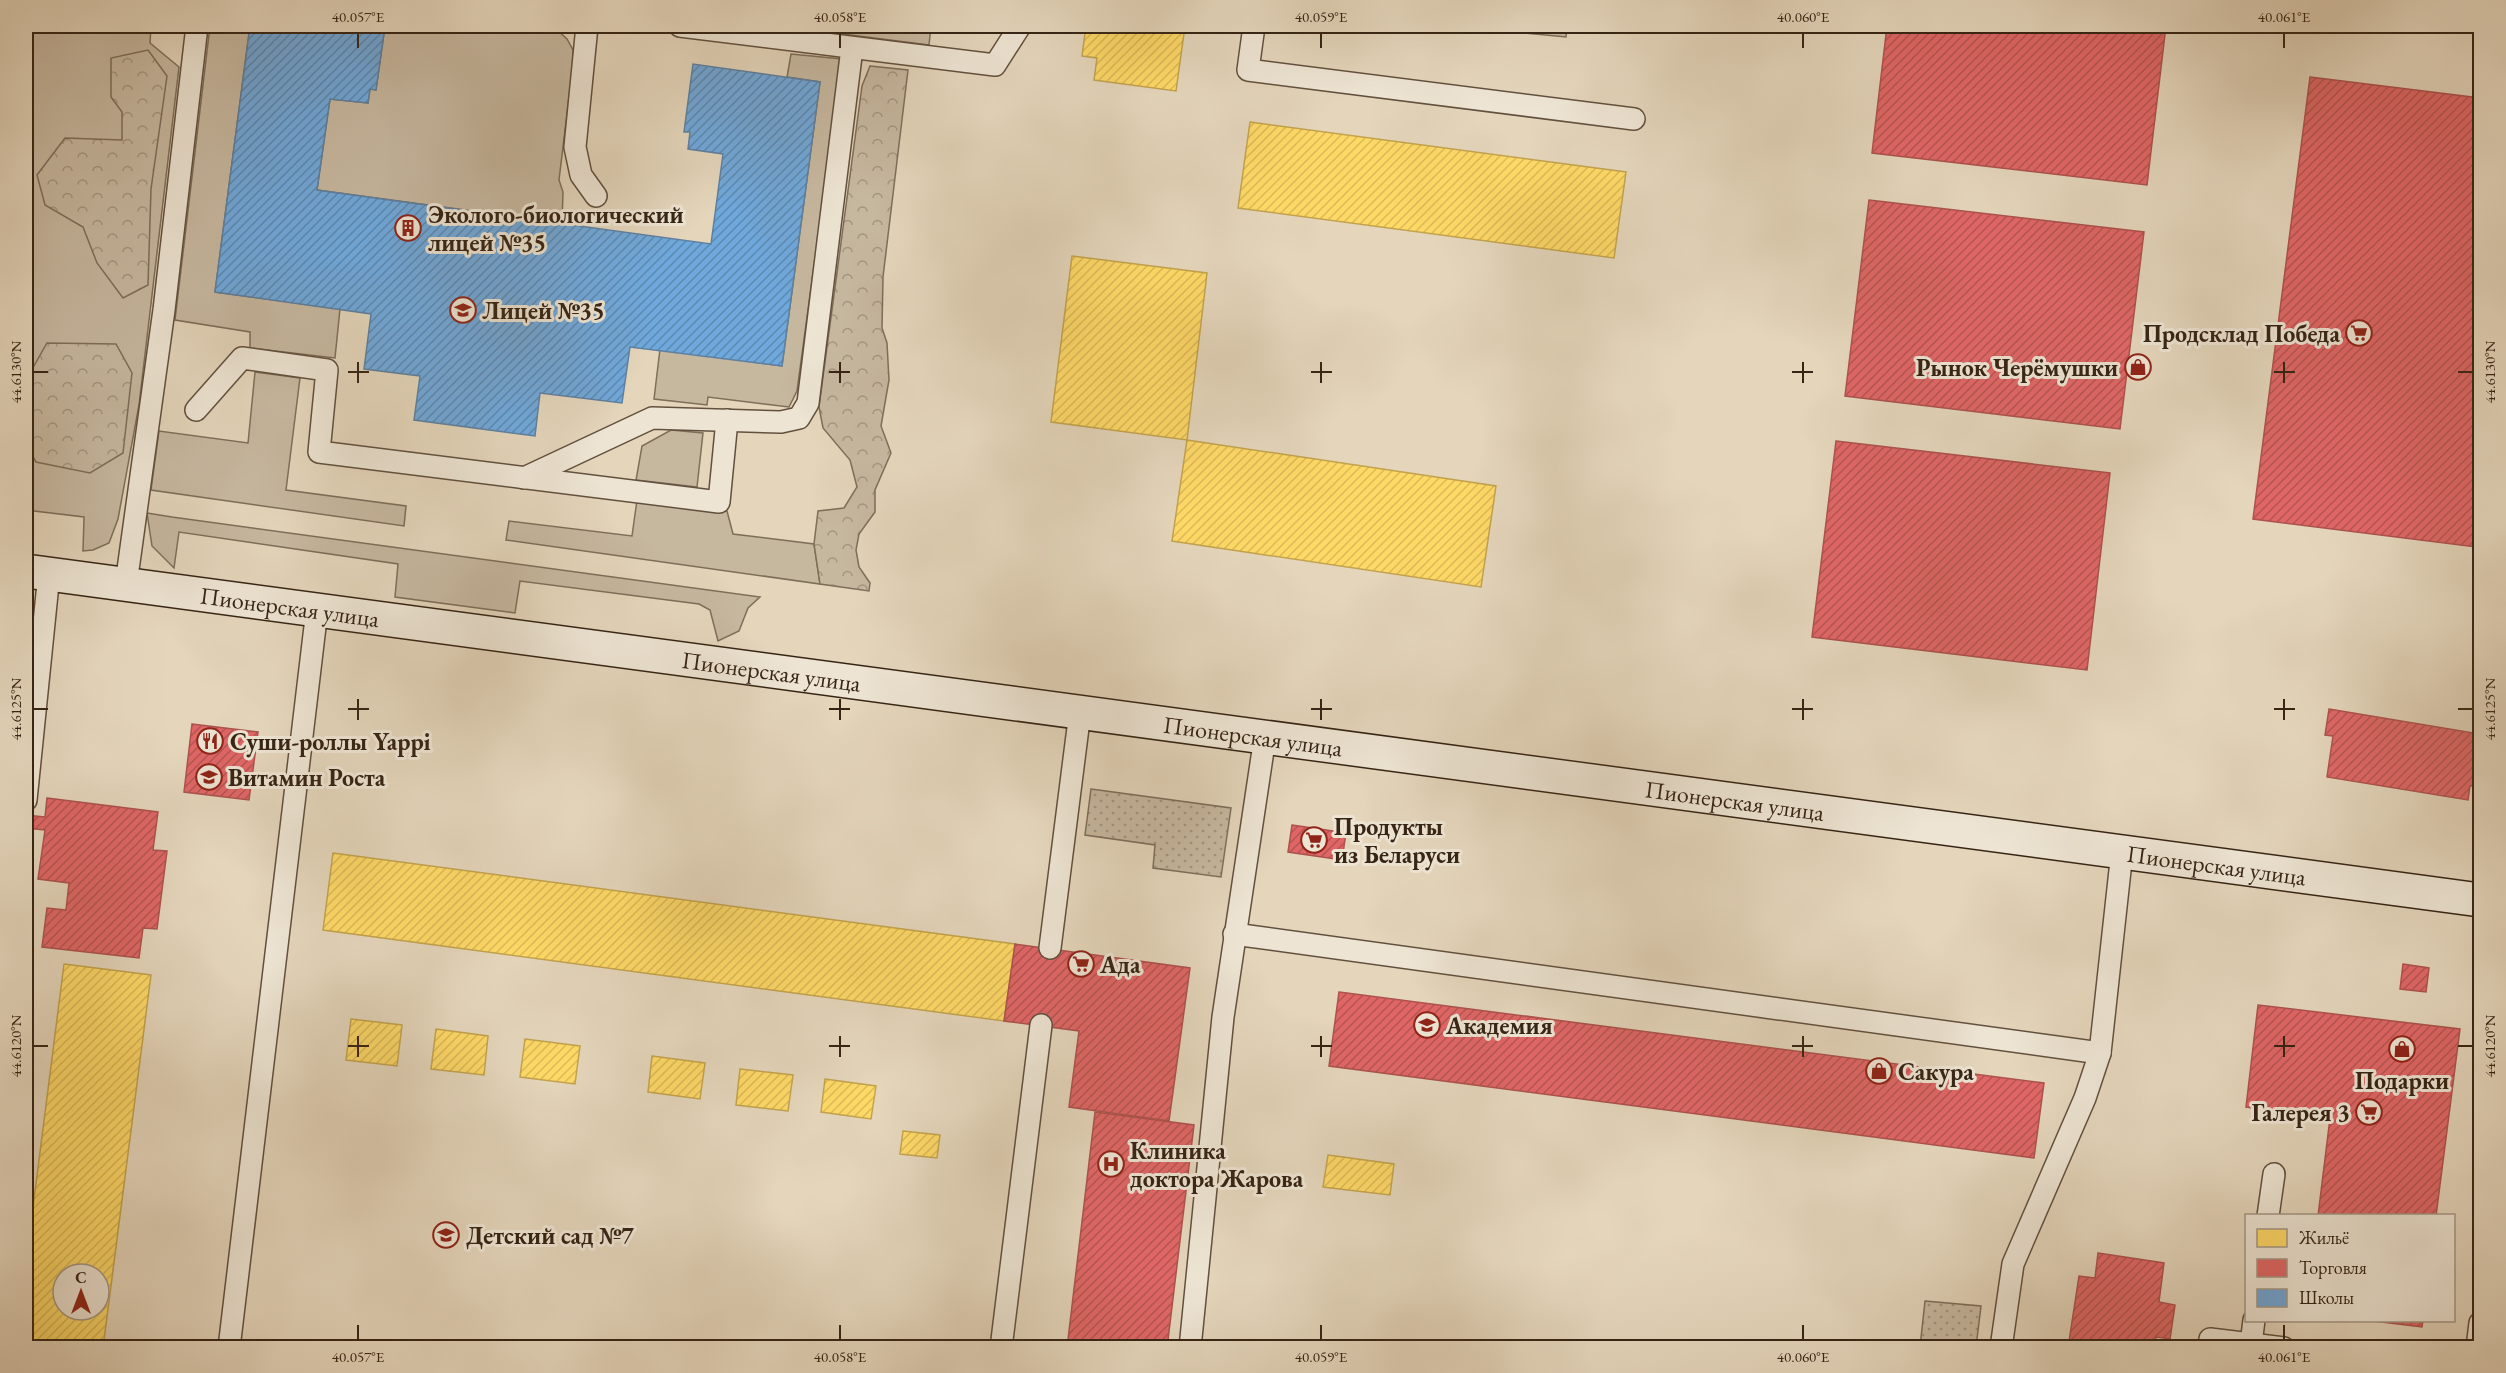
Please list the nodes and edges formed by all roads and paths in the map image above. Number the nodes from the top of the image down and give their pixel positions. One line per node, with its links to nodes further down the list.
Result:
1 (197, 26): 13 (lane)
2 (587, 26): 8 (lane)
3 (680, 26): 6 (lane)
4 (1020, 26): 6 (lane)
5 (1254, 26): 7 (lane)
6 (852, 48): 10 (lane)
7 (1634, 119)
8 (596, 196)
9 (196, 410): 11 (lane)
10 (727, 420): 11 (lane); 11 (lane)
11 (524, 477)
12 (37, 572): 13 (main road, Пионерская улица); 17 (lane)
13 (126, 584): 14 (main road, Пионерская улица)
14 (317, 610): 15 (main road, Пионерская улица); 29 (lane)
15 (1080, 712): 16 (main road, Пионерская улица); 21 (lane)
16 (1265, 737): 18 (main road, Пионерская улица); 20 (lane)
17 (26, 800)
18 (2122, 852): 19 (main road, Пионерская улица); 23 (lane)
19 (2481, 900)
20 (1234, 934): 23 (lane); 31 (lane)
21 (1050, 948)
22 (1041, 1026): 30 (lane)
23 (2100, 1053): 32 (lane)
24 (2274, 1174): 25 (lane)
25 (2268, 1214)
26 (2254, 1322): 28 (lane)
27 (2481, 1323): 35 (lane)
28 (2251, 1344): 33 (lane); 34 (lane)
29 (229, 1347)
30 (1001, 1347)
31 (1190, 1347)
32 (2001, 1347)
33 (2209, 1347)
34 (2284, 1347)
35 (2477, 1347)

